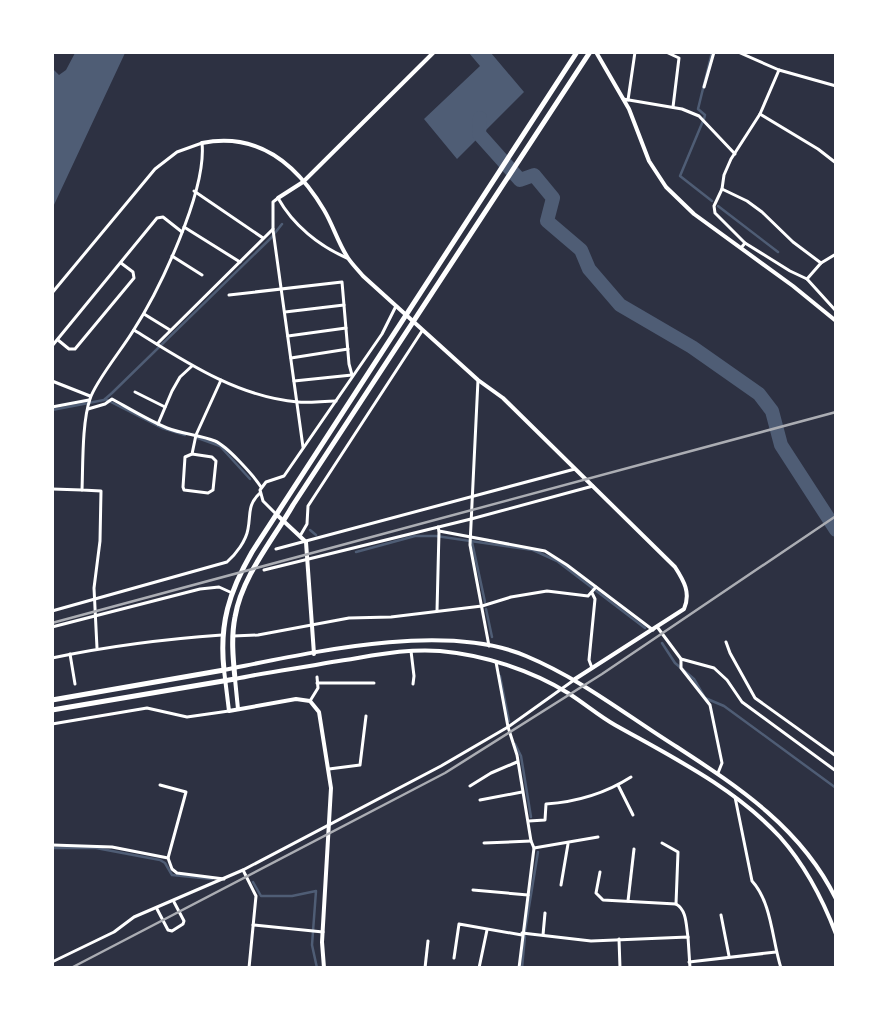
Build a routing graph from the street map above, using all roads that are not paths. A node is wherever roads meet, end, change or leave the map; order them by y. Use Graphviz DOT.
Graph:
graph roads {
  1 [pos="434,52"];
  2 [pos="577,52"];
  3 [pos="602,52"];
  4 [pos="635,52"];
  5 [pos="666,52"];
  6 [pos="714,52"];
  7 [pos="738,52"];
  8 [pos="589,54"];
  9 [pos="597,55"];
  10 [pos="836,58"];
  11 [pos="836,62"];
  12 [pos="779,70"];
  13 [pos="836,86"];
  14 [pos="704,87"];
  15 [pos="626,100"];
  16 [pos="673,107"];
  17 [pos="760,114"];
  18 [pos="202,143"];
  19 [pos="735,154"];
  20 [pos="836,163"];
  21 [pos="303,182"];
  22 [pos="722,189"];
  23 [pos="194,191"];
  24 [pos="278,198"];
  25 [pos="184,227"];
  26 [pos="273,229"];
  27 [pos="182,232"];
  28 [pos="263,238"];
  29 [pos="745,244"];
  30 [pos="741,248"];
  31 [pos="836,254"];
  32 [pos="172,256"];
  33 [pos="348,258"];
  34 [pos="240,262"];
  35 [pos="121,263"];
  36 [pos="821,263"];
  37 [pos="202,275"];
  38 [pos="807,279"];
  39 [pos="282,290"];
  40 [pos="52,293"];
  41 [pos="229,295"];
  42 [pos="344,305"];
  43 [pos="396,306"];
  44 [pos="836,310"];
  45 [pos="285,312"];
  46 [pos="144,314"];
  47 [pos="836,321"];
  48 [pos="346,328"];
  49 [pos="134,330"];
  50 [pos="170,330"];
  51 [pos="422,330"];
  52 [pos="288,336"];
  53 [pos="58,340"];
  54 [pos="158,345"];
  55 [pos="52,346"];
  56 [pos="348,349"];
  57 [pos="291,358"];
  58 [pos="192,366"];
  59 [pos="352,376"];
  60 [pos="221,380"];
  61 [pos="478,380"];
  62 [pos="52,381"];
  63 [pos="294,381"];
  64 [pos="135,392"];
  65 [pos="336,401"];
  66 [pos="297,402"];
  67 [pos="89,403"];
  68 [pos="52,406"];
  69 [pos="165,407"];
  70 [pos="158,424"];
  71 [pos="196,437"];
  72 [pos="303,446"];
  73 [pos="192,454"];
  74 [pos="576,469"];
  75 [pos="593,486"];
  76 [pos="261,487"];
  77 [pos="52,489"];
  78 [pos="82,490"];
  79 [pos="260,493"];
  80 [pos="472,497"];
  81 [pos="276,514"];
  82 [pos="472,519"];
  83 [pos="284,521"];
  84 [pos="439,533"];
  85 [pos="300,536"];
  86 [pos="471,540"];
  87 [pos="306,542"];
  88 [pos="276,549"];
  89 [pos="308,559"];
  90 [pos="264,570"];
  91 [pos="594,590"];
  92 [pos="230,592"];
  93 [pos="96,599"];
  94 [pos="482,606"];
  95 [pos="52,611"];
  96 [pos="437,611"];
  97 [pos="95,616"];
  98 [pos="312,626"];
  99 [pos="52,628"];
  100 [pos="658,628"];
  101 [pos="653,630"];
  102 [pos="222,635"];
  103 [pos="233,636"];
  104 [pos="726,642"];
  105 [pos="489,646"];
  106 [pos="97,648"];
  107 [pos="411,651"];
  108 [pos="70,654"];
  109 [pos="314,654"];
  110 [pos="52,658"];
  111 [pos="681,659"];
  112 [pos="496,662"];
  113 [pos="234,668"];
  114 [pos="592,669"];
  115 [pos="224,670"];
  116 [pos="316,677"];
  117 [pos="235,678"];
  118 [pos="575,679"];
  119 [pos="225,680"];
  120 [pos="318,683"];
  121 [pos="374,683"];
  122 [pos="75,684"];
  123 [pos="413,684"];
  124 [pos="561,690"];
  125 [pos="52,700"];
  126 [pos="310,702"];
  127 [pos="238,709"];
  128 [pos="52,710"];
  129 [pos="229,711"];
  130 [pos="366,716"];
  131 [pos="52,724"];
  132 [pos="508,727"];
  133 [pos="836,756"];
  134 [pos="517,762"];
  135 [pos="329,769"];
  136 [pos="836,771"];
  137 [pos="718,773"];
  138 [pos="631,777"];
  139 [pos="160,785"];
  140 [pos="618,785"];
  141 [pos="470,786"];
  142 [pos="522,792"];
  143 [pos="735,797"];
  144 [pos="480,800"];
  145 [pos="633,815"];
  146 [pos="529,822"];
  147 [pos="328,825"];
  148 [pos="598,837"];
  149 [pos="531,841"];
  150 [pos="662,842"];
  151 [pos="484,843"];
  152 [pos="568,844"];
  153 [pos="52,845"];
  154 [pos="534,848"];
  155 [pos="634,849"];
  156 [pos="168,858"];
  157 [pos="242,870"];
  158 [pos="600,872"];
  159 [pos="225,879"];
  160 [pos="561,885"];
  161 [pos="473,890"];
  162 [pos="528,895"];
  163 [pos="836,898"];
  164 [pos="628,901"];
  165 [pos="174,902"];
  166 [pos="676,904"];
  167 [pos="157,909"];
  168 [pos="545,914"];
  169 [pos="721,915"];
  170 [pos="253,925"];
  171 [pos="487,930"];
  172 [pos="323,932"];
  173 [pos="522,934"];
  174 [pos="836,934"];
  175 [pos="544,935"];
  176 [pos="688,937"];
  177 [pos="619,939"];
  178 [pos="428,941"];
  179 [pos="776,952"];
  180 [pos="729,956"];
  181 [pos="454,958"];
  182 [pos="52,962"];
  183 [pos="689,962"];
  184 [pos="249,968"];
  185 [pos="324,968"];
  186 [pos="425,968"];
  187 [pos="479,968"];
  188 [pos="519,968"];
  189 [pos="620,968"];
  190 [pos="690,968"];
  191 [pos="781,968"];
  1 -- 21 [label="street"];
  2 -- 81 [label="main road"];
  3 -- 9 [label="street"];
  4 -- 15 [label="street"];
  5 -- 16 [label="street"];
  6 -- 14 [label="street"];
  7 -- 12 [label="street"];
  8 -- 83 [label="main road"];
  9 -- 15 [label="street"];
  10 -- 11 [label="street"];
  12 -- 13 [label="street"];
  12 -- 17 [label="street"];
  15 -- 16 [label="street"];
  15 -- 30 [label="street"];
  16 -- 19 [label="street"];
  17 -- 19 [label="street"];
  17 -- 20 [label="street"];
  18 -- 21 [label="street"];
  18 -- 23 [label="street"];
  18 -- 40 [label="street"];
  19 -- 22 [label="street"];
  21 -- 24 [label="street"];
  21 -- 33 [label="street"];
  22 -- 29 [label="street"];
  22 -- 36 [label="street"];
  23 -- 25 [label="street"];
  23 -- 28 [label="street"];
  24 -- 26 [label="street"];
  24 -- 33 [label="street"];
  25 -- 27 [label="street"];
  25 -- 34 [label="street"];
  26 -- 28 [label="street"];
  26 -- 39 [label="street"];
  27 -- 32 [label="street"];
  27 -- 35 [label="street"];
  28 -- 34 [label="street"];
  29 -- 30 [label="street"];
  29 -- 38 [label="street"];
  30 -- 47 [label="street"];
  31 -- 36 [label="street"];
  32 -- 37 [label="street"];
  32 -- 46 [label="street"];
  33 -- 43 [label="street"];
  34 -- 50 [label="street"];
  35 -- 53 [label="street"];
  35 -- 53 [label="street"];
  36 -- 38 [label="street"];
  38 -- 44 [label="street"];
  39 -- 41 [label="street"];
  39 -- 42 [label="street"];
  39 -- 45 [label="street"];
  42 -- 45 [label="street"];
  42 -- 48 [label="street"];
  43 -- 51 [label="street"];
  43 -- 59 [label="street"];
  45 -- 52 [label="street"];
  46 -- 49 [label="street"];
  46 -- 50 [label="street"];
  48 -- 52 [label="street"];
  48 -- 56 [label="street"];
  49 -- 54 [label="street"];
  49 -- 67 [label="street"];
  50 -- 54 [label="street"];
  51 -- 61 [label="street"];
  51 -- 85 [label="street"];
  52 -- 57 [label="street"];
  53 -- 55 [label="street"];
  54 -- 58 [label="street"];
  56 -- 57 [label="street"];
  56 -- 59 [label="street"];
  57 -- 63 [label="street"];
  58 -- 60 [label="street"];
  58 -- 69 [label="street"];
  59 -- 63 [label="street"];
  59 -- 65 [label="street"];
  60 -- 66 [label="street"];
  60 -- 71 [label="street"];
  61 -- 74 [label="street"];
  61 -- 80 [label="street"];
  62 -- 67 [label="street"];
  63 -- 66 [label="street"];
  64 -- 69 [label="street"];
  65 -- 66 [label="street"];
  65 -- 72 [label="street"];
  66 -- 72 [label="street"];
  67 -- 68 [label="street"];
  67 -- 70 [label="street"];
  67 -- 78 [label="street"];
  69 -- 70 [label="street"];
  70 -- 71 [label="street"];
  71 -- 73 [label="street"];
  71 -- 76 [label="street"];
  72 -- 76 [label="street"];
  73 -- 73 [label="street"];
  74 -- 75 [label="street"];
  74 -- 80 [label="street"];
  75 -- 82 [label="street"];
  75 -- 100 [label="street"];
  76 -- 79 [label="street"];
  77 -- 78 [label="street"];
  78 -- 93 [label="street"];
  79 -- 81 [label="street"];
  79 -- 93 [label="street"];
  80 -- 82 [label="street"];
  80 -- 87 [label="street"];
  81 -- 83 [label="street"];
  81 -- 92 [label="main road"];
  82 -- 84 [label="street"];
  82 -- 86 [label="street"];
  83 -- 85 [label="street"];
  83 -- 103 [label="main road"];
  84 -- 86 [label="street"];
  84 -- 89 [label="street"];
  84 -- 96 [label="street"];
  85 -- 87 [label="street"];
  86 -- 91 [label="street"];
  86 -- 94 [label="street"];
  87 -- 88 [label="street"];
  87 -- 89 [label="street"];
  89 -- 90 [label="street"];
  89 -- 98 [label="street"];
  91 -- 94 [label="street"];
  91 -- 101 [label="street"];
  91 -- 114 [label="street"];
  92 -- 97 [label="street"];
  92 -- 102 [label="main road"];
  93 -- 95 [label="street"];
  93 -- 97 [label="street"];
  94 -- 96 [label="street"];
  94 -- 105 [label="street"];
  96 -- 98 [label="street"];
  97 -- 99 [label="street"];
  97 -- 106 [label="street"];
  98 -- 103 [label="street"];
  98 -- 109 [label="street"];
  100 -- 101 [label="street"];
  100 -- 111 [label="street"];
  101 -- 114 [label="street"];
  102 -- 106 [label="street"];
  102 -- 115 [label="main road"];
  103 -- 113 [label="main road"];
  104 -- 133 [label="street"];
  105 -- 109 [label="street"];
  105 -- 118 [label="street"];
  106 -- 108 [label="street"];
  107 -- 112 [label="street"];
  107 -- 117 [label="street"];
  107 -- 123 [label="street"];
  108 -- 110 [label="street"];
  108 -- 122 [label="street"];
  109 -- 113 [label="street"];
  111 -- 136 [label="street"];
  111 -- 137 [label="street"];
  112 -- 124 [label="street"];
  112 -- 132 [label="street"];
  113 -- 115 [label="street"];
  113 -- 117 [label="main road"];
  114 -- 118 [label="street"];
  115 -- 119 [label="street"];
  115 -- 125 [label="main road"];
  116 -- 120 [label="street"];
  117 -- 119 [label="main road"];
  117 -- 127 [label="street"];
  118 -- 124 [label="street"];
  118 -- 137 [label="street"];
  119 -- 128 [label="main road"];
  119 -- 129 [label="street"];
  120 -- 121 [label="street"];
  120 -- 126 [label="street"];
  124 -- 132 [label="street"];
  124 -- 143 [label="street"];
  126 -- 127 [label="street"];
  126 -- 135 [label="street"];
  127 -- 129 [label="street"];
  129 -- 131 [label="street"];
  130 -- 135 [label="street"];
  132 -- 134 [label="street"];
  132 -- 147 [label="street"];
  134 -- 141 [label="street"];
  134 -- 142 [label="street"];
  135 -- 147 [label="street"];
  137 -- 163 [label="street"];
  138 -- 140 [label="street"];
  139 -- 156 [label="street"];
  140 -- 145 [label="street"];
  140 -- 146 [label="street"];
  142 -- 144 [label="street"];
  142 -- 146 [label="street"];
  143 -- 174 [label="street"];
  143 -- 179 [label="street"];
  146 -- 149 [label="street"];
  147 -- 157 [label="street"];
  147 -- 172 [label="street"];
  148 -- 152 [label="street"];
  149 -- 151 [label="street"];
  149 -- 154 [label="street"];
  150 -- 166 [label="street"];
  152 -- 154 [label="street"];
  152 -- 160 [label="street"];
  153 -- 156 [label="street"];
  154 -- 162 [label="street"];
  155 -- 164 [label="street"];
  156 -- 159 [label="street"];
  157 -- 159 [label="street"];
  157 -- 170 [label="street"];
  158 -- 164 [label="street"];
  159 -- 165 [label="street"];
  161 -- 162 [label="street"];
  162 -- 173 [label="street"];
  164 -- 166 [label="street"];
  165 -- 167 [label="street"];
  165 -- 167 [label="street"];
  166 -- 176 [label="street"];
  167 -- 182 [label="street"];
  168 -- 175 [label="street"];
  169 -- 180 [label="street"];
  170 -- 172 [label="street"];
  170 -- 184 [label="street"];
  171 -- 173 [label="street"];
  171 -- 181 [label="street"];
  171 -- 187 [label="street"];
  172 -- 185 [label="street"];
  173 -- 175 [label="street"];
  173 -- 188 [label="street"];
  175 -- 177 [label="street"];
  176 -- 177 [label="street"];
  176 -- 183 [label="street"];
  177 -- 189 [label="street"];
  178 -- 186 [label="street"];
  179 -- 180 [label="street"];
  179 -- 191 [label="street"];
  180 -- 183 [label="street"];
  183 -- 190 [label="street"];
}
